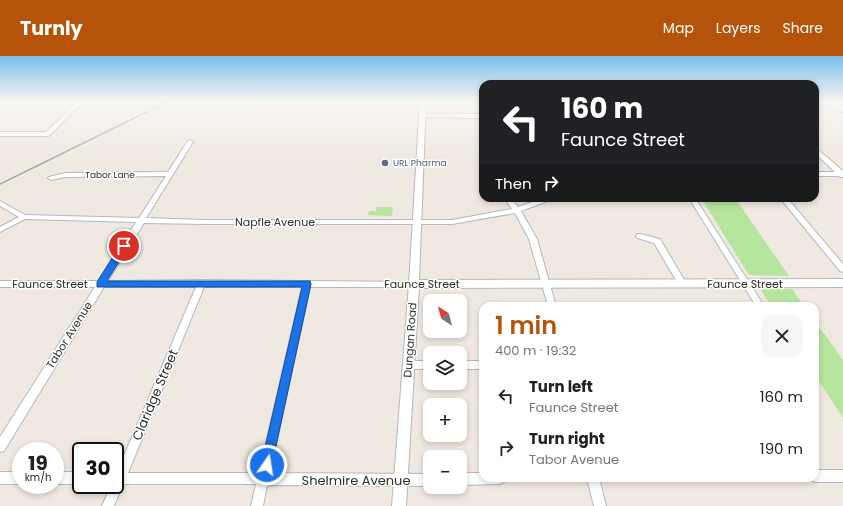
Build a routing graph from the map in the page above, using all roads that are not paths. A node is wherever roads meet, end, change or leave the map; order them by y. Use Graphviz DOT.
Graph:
graph roads {
  1 [pos="60,122"];
  2 [pos="421,122"];
  3 [pos="0,134"];
  4 [pos="190,142"];
  5 [pos="819,153"];
  6 [pos="170,174"];
  7 [pos="819,174"];
  8 [pos="843,175"];
  9 [pos="51,178"];
  10 [pos="510,202"];
  11 [pos="540,202"];
  12 [pos="695,202"];
  13 [pos="786,202"];
  14 [pos="0,203"];
  15 [pos="517,210"];
  16 [pos="24,217"];
  17 [pos="140,220"];
  18 [pos="416,222"];
  19 [pos="0,230"];
  20 [pos="640,236"];
  21 [pos="843,270"];
  22 [pos="202,283"];
  23 [pos="682,283"];
  24 [pos="843,283"];
  25 [pos="0,284"];
  26 [pos="100,284"];
  27 [pos="307,284"];
  28 [pos="414,284"];
  29 [pos="546,284"];
  30 [pos="747,284"];
  31 [pos="551,302"];
  32 [pos="758,302"];
  33 [pos="408,365"];
  34 [pos="423,365"];
  35 [pos="467,365"];
  36 [pos="479,365"];
  37 [pos="0,447"];
  38 [pos="124,462"];
  39 [pos="819,476"];
  40 [pos="843,476"];
  41 [pos="0,478"];
  42 [pos="12,478"];
  43 [pos="124,478"];
  44 [pos="467,479"];
  45 [pos="479,479"];
  46 [pos="263,480"];
  47 [pos="401,480"];
  48 [pos="423,480"];
  49 [pos="594,482"];
  50 [pos="112,494"];
  51 [pos="108,506"];
  52 [pos="258,506"];
  53 [pos="399,506"];
  54 [pos="600,506"];
  1 -- 3 [label="street"];
  2 -- 18 [label="street, Dungan Road"];
  4 -- 6 [label="street, Tabor Avenue"];
  5 -- 8 [label="street"];
  6 -- 9 [label="street, Tabor Lane"];
  6 -- 17 [label="street, Tabor Avenue"];
  7 -- 8 [label="street"];
  10 -- 15 [label="street"];
  11 -- 15 [label="street, Napfle Avenue"];
  12 -- 30 [label="street"];
  13 -- 21 [label="street"];
  14 -- 16 [label="street, Napfle Avenue"];
  15 -- 18 [label="street, Napfle Avenue"];
  15 -- 29 [label="street"];
  16 -- 17 [label="street, Napfle Avenue"];
  16 -- 19 [label="street"];
  17 -- 18 [label="street, Napfle Avenue"];
  17 -- 26 [label="street, Tabor Avenue"];
  18 -- 28 [label="street, Dungan Road"];
  20 -- 23 [label="street"];
  22 -- 26 [label="street, Faunce Street"];
  22 -- 27 [label="street, Faunce Street"];
  22 -- 38 [label="street, Claridge Street"];
  23 -- 29 [label="street, Faunce Street"];
  23 -- 30 [label="street, Faunce Street"];
  24 -- 30 [label="street, Faunce Street"];
  25 -- 26 [label="street, Faunce Street"];
  26 -- 37 [label="street, Tabor Avenue"];
  27 -- 28 [label="street, Faunce Street"];
  27 -- 46 [label="street"];
  28 -- 29 [label="street, Faunce Street"];
  28 -- 33 [label="street, Dungan Road"];
  29 -- 31 [label="street"];
  30 -- 32 [label="street"];
  33 -- 34 [label="street"];
  33 -- 47 [label="street, Dungan Road"];
  35 -- 36 [label="street"];
  39 -- 40 [label="street"];
  41 -- 42 [label="street"];
  43 -- 46 [label="street, Shelmire Avenue"];
  44 -- 45 [label="street"];
  46 -- 47 [label="street, Shelmire Avenue"];
  46 -- 52 [label="street"];
  47 -- 48 [label="street, Shelmire Avenue"];
  47 -- 53 [label="street, Dungan Road"];
  49 -- 54 [label="street"];
  50 -- 51 [label="street, Claridge Street"];
}
